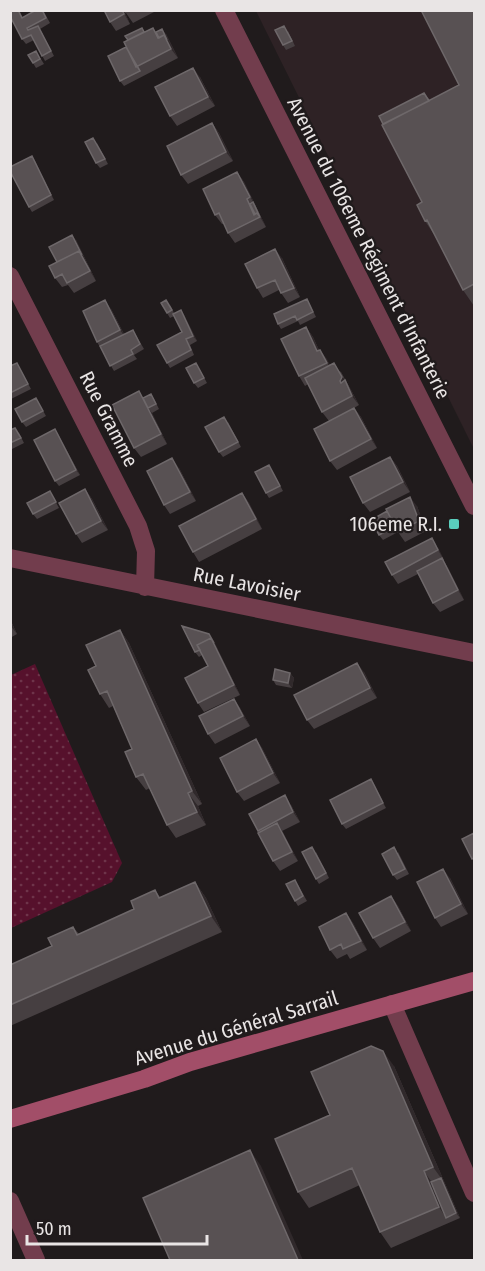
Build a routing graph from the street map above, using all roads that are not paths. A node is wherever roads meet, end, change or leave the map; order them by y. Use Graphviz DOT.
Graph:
graph roads {
  1 [pos="224,10"];
  2 [pos="10,276"];
  3 [pos="474,506"];
  4 [pos="10,558"];
  5 [pos="145,587"];
  6 [pos="474,653"];
  7 [pos="474,981"];
  8 [pos="392,1004"];
  9 [pos="10,1119"];
  10 [pos="474,1193"];
  11 [pos="10,1200"];
  12 [pos="36,1260"];
  1 -- 3 [label="street, Avenue du 106eme Régiment d'Infanterie"];
  2 -- 5 [label="street, Rue Gramme"];
  4 -- 5 [label="street, Rue Lavoisier"];
  5 -- 6 [label="street, Rue Lavoisier"];
  7 -- 8 [label="main road, Avenue du Général Sarrail"];
  8 -- 9 [label="main road, Avenue du Général Sarrail"];
  8 -- 10 [label="street"];
  11 -- 12 [label="street"];
}
